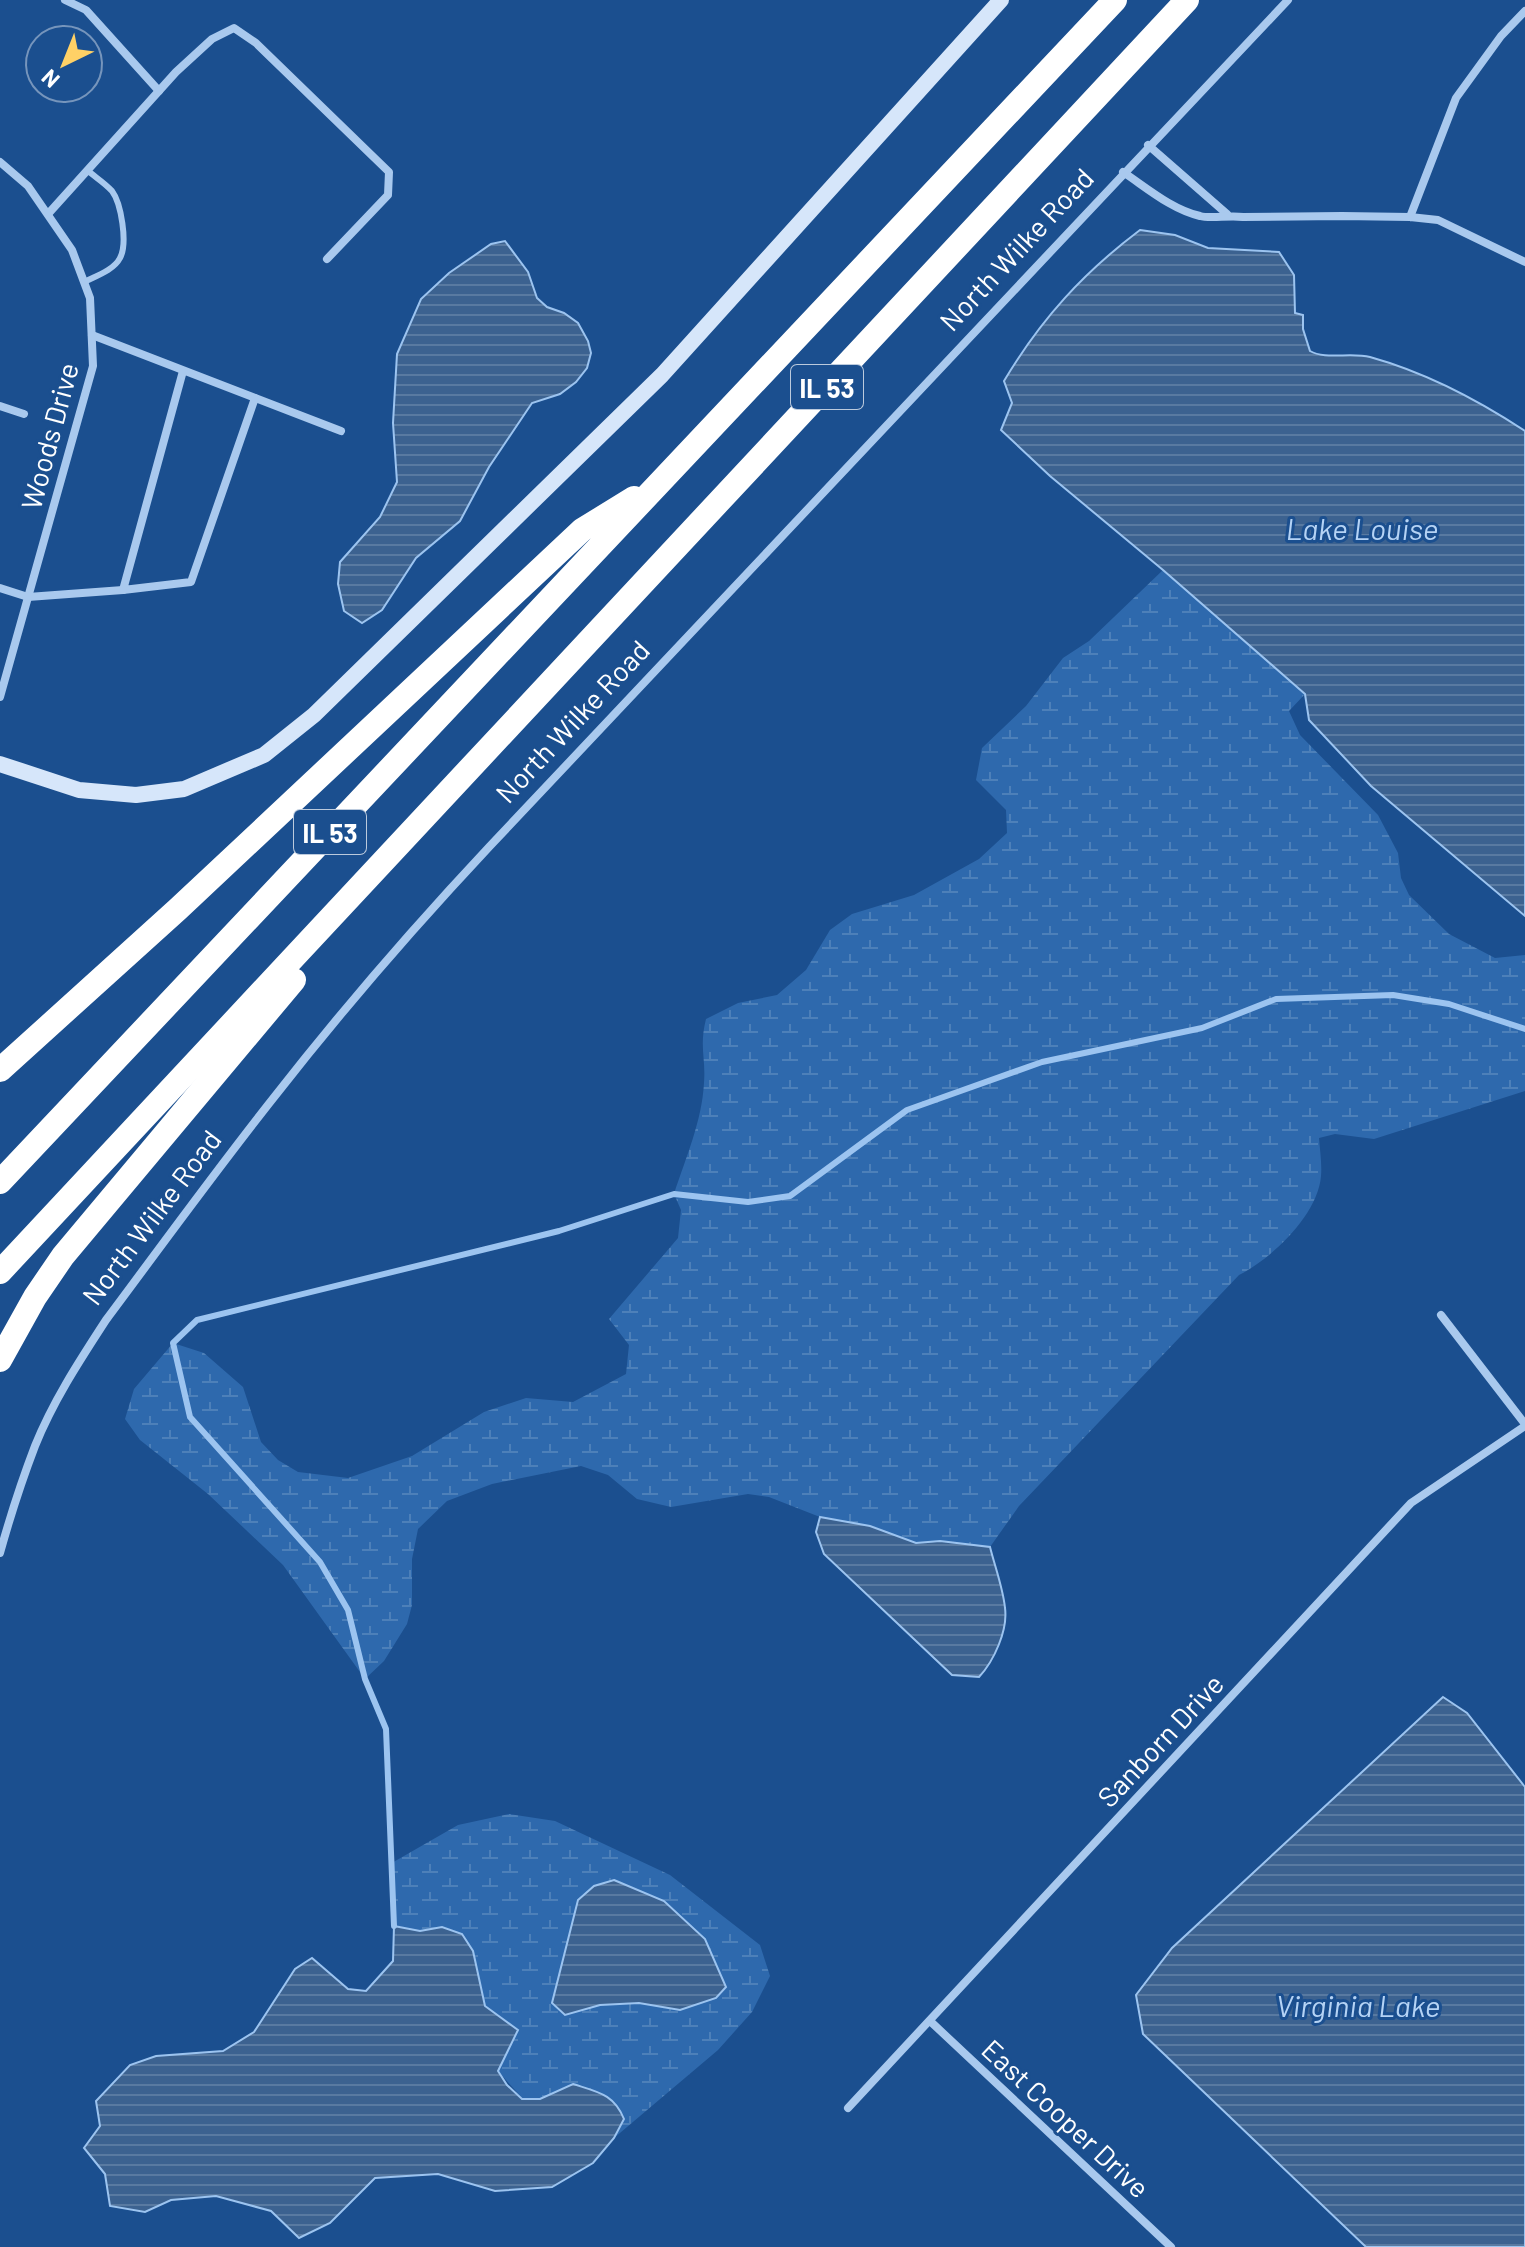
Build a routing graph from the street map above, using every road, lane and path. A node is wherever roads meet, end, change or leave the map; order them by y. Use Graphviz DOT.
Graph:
graph roads {
  1 [pos="65,0"];
  2 [pos="1115,0"];
  3 [pos="1187,0"];
  4 [pos="1288,0"];
  5 [pos="991,4"];
  6 [pos="1525,11"];
  7 [pos="159,91"];
  8 [pos="1148,145"];
  9 [pos="0,162"];
  10 [pos="87,170"];
  11 [pos="1123,172"];
  12 [pos="48,214"];
  13 [pos="1227,214"];
  14 [pos="1410,217"];
  15 [pos="327,259"];
  16 [pos="1525,262"];
  17 [pos="84,282"];
  18 [pos="92,335"];
  19 [pos="183,371"];
  20 [pos="255,398"];
  21 [pos="0,406"];
  22 [pos="24,414"];
  23 [pos="341,431"];
  24 [pos="660,482"];
  25 [pos="0,588"];
  26 [pos="123,590"];
  27 [pos="28,597"];
  28 [pos="0,697"];
  29 [pos="0,764"];
  30 [pos="466,774"];
  31 [pos="0,1070"];
  32 [pos="0,1182"];
  33 [pos="0,1272"];
  34 [pos="1441,1315"];
  35 [pos="0,1360"];
  36 [pos="1525,1425"];
  37 [pos="0,1553"];
  38 [pos="930,2021"];
  39 [pos="848,2108"];
  40 [pos="1171,2247"];
  1 -- 7 [label="street"];
  2 -- 24 [label="highway, IL 53"];
  3 -- 30 [label="highway, IL 53"];
  4 -- 8 [label="street, North Wilke Road"];
  5 -- 29 [label="street"];
  6 -- 14 [label="street"];
  7 -- 10 [label="street"];
  7 -- 15 [label="street"];
  8 -- 11 [label="street, North Wilke Road"];
  8 -- 13 [label="street"];
  9 -- 12 [label="street, Woods Drive"];
  10 -- 12 [label="street"];
  10 -- 17 [label="lane"];
  11 -- 13 [label="street"];
  11 -- 37 [label="street, North Wilke Road"];
  12 -- 17 [label="street, Woods Drive"];
  13 -- 14 [label="street"];
  14 -- 16 [label="street"];
  17 -- 18 [label="street, Woods Drive"];
  18 -- 19 [label="street"];
  18 -- 27 [label="street, Woods Drive"];
  19 -- 20 [label="street"];
  19 -- 26 [label="street"];
  20 -- 23 [label="street"];
  20 -- 26 [label="street"];
  21 -- 22 [label="street"];
  24 -- 31 [label="highway"];
  24 -- 32 [label="highway, IL 53"];
  25 -- 27 [label="street"];
  26 -- 27 [label="street"];
  27 -- 28 [label="street, Woods Drive"];
  30 -- 33 [label="highway, IL 53"];
  30 -- 35 [label="highway"];
  34 -- 36 [label="street"];
  36 -- 38 [label="street, Sanborn Drive"];
  38 -- 39 [label="street, Sanborn Drive"];
  38 -- 40 [label="street, East Cooper Drive"];
}
